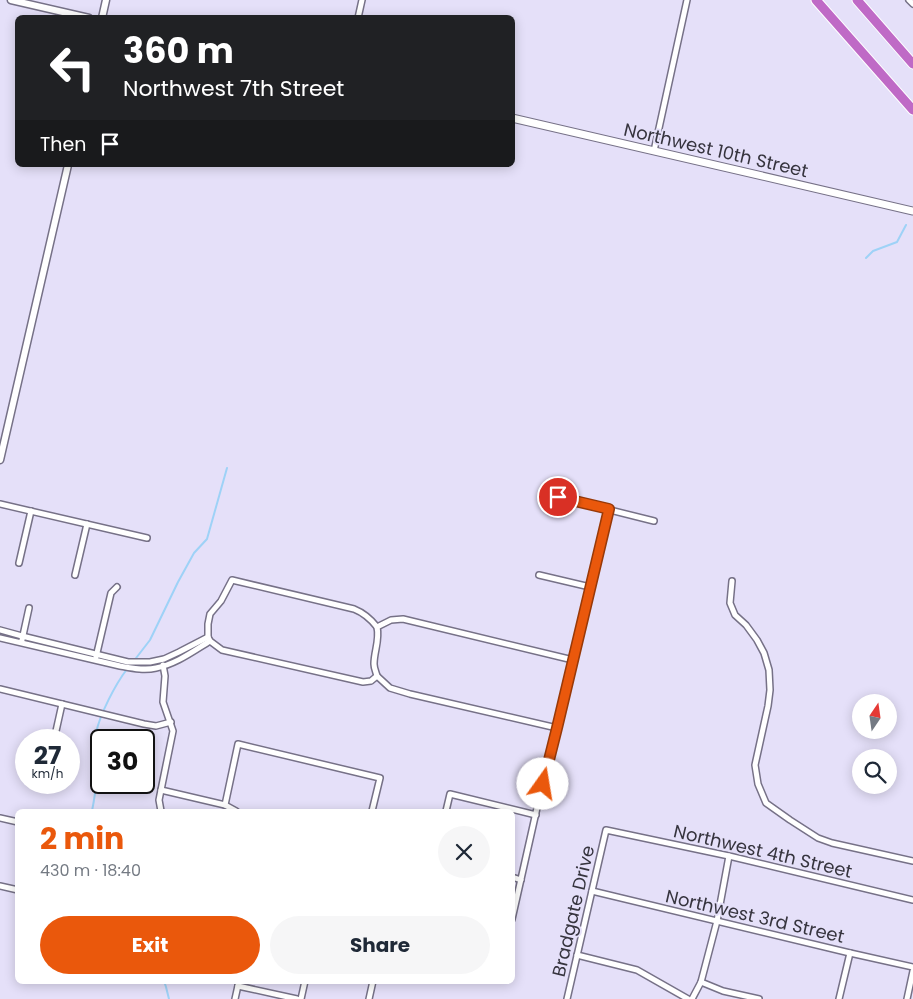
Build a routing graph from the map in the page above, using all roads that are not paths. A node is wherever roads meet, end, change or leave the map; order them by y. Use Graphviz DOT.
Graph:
graph roads {
  1 [pos="12,0"];
  2 [pos="106,0"];
  3 [pos="362,0"];
  4 [pos="687,0"];
  5 [pos="816,0"];
  6 [pos="857,0"];
  7 [pos="909,0"];
  8 [pos="913,4"];
  9 [pos="76,15"];
  10 [pos="103,15"];
  11 [pos="359,15"];
  12 [pos="913,64"];
  13 [pos="913,110"];
  14 [pos="515,119"];
  15 [pos="654,151"];
  16 [pos="68,167"];
  17 [pos="913,211"];
  18 [pos="0,460"];
  19 [pos="558,497"];
  20 [pos="0,504"];
  21 [pos="609,509"];
  22 [pos="31,511"];
  23 [pos="654,521"];
  24 [pos="87,524"];
  25 [pos="147,538"];
  26 [pos="19,563"];
  27 [pos="75,575"];
  28 [pos="540,575"];
  29 [pos="732,581"];
  30 [pos="117,587"];
  31 [pos="590,587"];
  32 [pos="29,608"];
  33 [pos="376,627"];
  34 [pos="0,630"];
  35 [pos="22,636"];
  36 [pos="0,638"];
  37 [pos="209,639"];
  38 [pos="21,643"];
  39 [pos="96,657"];
  40 [pos="160,660"];
  41 [pos="573,660"];
  42 [pos="163,666"];
  43 [pos="377,676"];
  44 [pos="0,689"];
  45 [pos="62,704"];
  46 [pos="171,722"];
  47 [pos="557,728"];
  48 [pos="56,729"];
  49 [pos="161,790"];
  50 [pos="225,805"];
  51 [pos="161,809"];
  52 [pos="232,809"];
  53 [pos="372,809"];
  54 [pos="446,809"];
  55 [pos="511,809"];
  56 [pos="515,810"];
  57 [pos="536,815"];
  58 [pos="0,818"];
  59 [pos="15,821"];
  60 [pos="606,830"];
  61 [pos="729,856"];
  62 [pos="913,861"];
  63 [pos="515,879"];
  64 [pos="522,880"];
  65 [pos="0,886"];
  66 [pos="15,889"];
  67 [pos="592,892"];
  68 [pos="913,900"];
  69 [pos="515,907"];
  70 [pos="717,921"];
  71 [pos="850,953"];
  72 [pos="577,954"];
  73 [pos="913,967"];
  74 [pos="913,971"];
  75 [pos="701,982"];
  76 [pos="238,984"];
  77 [pos="304,984"];
  78 [pos="372,984"];
  79 [pos="235,999"];
  80 [pos="297,999"];
  81 [pos="301,999"];
  82 [pos="368,999"];
  83 [pos="567,999"];
  84 [pos="688,999"];
  85 [pos="692,999"];
  86 [pos="759,999"];
  87 [pos="839,999"];
  88 [pos="907,999"];
  1 -- 9 [label="street"];
  2 -- 10 [label="street"];
  3 -- 11 [label="street"];
  4 -- 15 [label="street"];
  5 -- 13 [label="highway"];
  6 -- 12 [label="highway"];
  7 -- 8 [label="street"];
  14 -- 15 [label="main road, Northwest 10th Street"];
  15 -- 17 [label="main road, Northwest 10th Street"];
  16 -- 18 [label="street"];
  19 -- 21 [label="street"];
  20 -- 22 [label="street"];
  21 -- 23 [label="street"];
  21 -- 31 [label="street"];
  22 -- 24 [label="street"];
  22 -- 26 [label="street"];
  24 -- 25 [label="street"];
  24 -- 27 [label="street"];
  28 -- 31 [label="street"];
  29 -- 62 [label="street"];
  30 -- 39 [label="street"];
  31 -- 41 [label="street"];
  32 -- 35 [label="street"];
  33 -- 37 [label="street"];
  33 -- 41 [label="street"];
  33 -- 43 [label="street"];
  34 -- 35 [label="street"];
  35 -- 38 [label="street"];
  35 -- 39 [label="street"];
  36 -- 38 [label="street"];
  37 -- 40 [label="street"];
  37 -- 42 [label="street"];
  37 -- 43 [label="street"];
  38 -- 39 [label="street"];
  39 -- 40 [label="street"];
  39 -- 42 [label="street"];
  40 -- 42 [label="street"];
  41 -- 47 [label="street"];
  42 -- 46 [label="street"];
  43 -- 47 [label="street"];
  44 -- 45 [label="street"];
  45 -- 46 [label="street"];
  45 -- 48 [label="street"];
  46 -- 49 [label="street"];
  47 -- 57 [label="street"];
  49 -- 50 [label="street"];
  49 -- 51 [label="street"];
  50 -- 52 [label="street"];
  50 -- 53 [label="street"];
  54 -- 55 [label="street"];
  56 -- 57 [label="street"];
  57 -- 64 [label="street"];
  58 -- 59 [label="street"];
  60 -- 61 [label="street, Northwest 4th Street"];
  60 -- 67 [label="street, Bradgate Drive"];
  61 -- 68 [label="street, Northwest 4th Street"];
  61 -- 70 [label="street"];
  63 -- 64 [label="street"];
  64 -- 69 [label="street"];
  65 -- 66 [label="street"];
  67 -- 70 [label="street, Northwest 3rd Street"];
  67 -- 72 [label="street, Bradgate Drive"];
  70 -- 71 [label="street, Northwest 3rd Street"];
  70 -- 75 [label="street"];
  71 -- 73 [label="street, Northwest 3rd Street"];
  71 -- 87 [label="street"];
  72 -- 83 [label="street, Bradgate Drive"];
  72 -- 84 [label="street"];
  74 -- 88 [label="street"];
  75 -- 85 [label="street"];
  75 -- 86 [label="street"];
  76 -- 79 [label="street"];
  76 -- 80 [label="street"];
  77 -- 81 [label="street"];
  78 -- 82 [label="street"];
}
